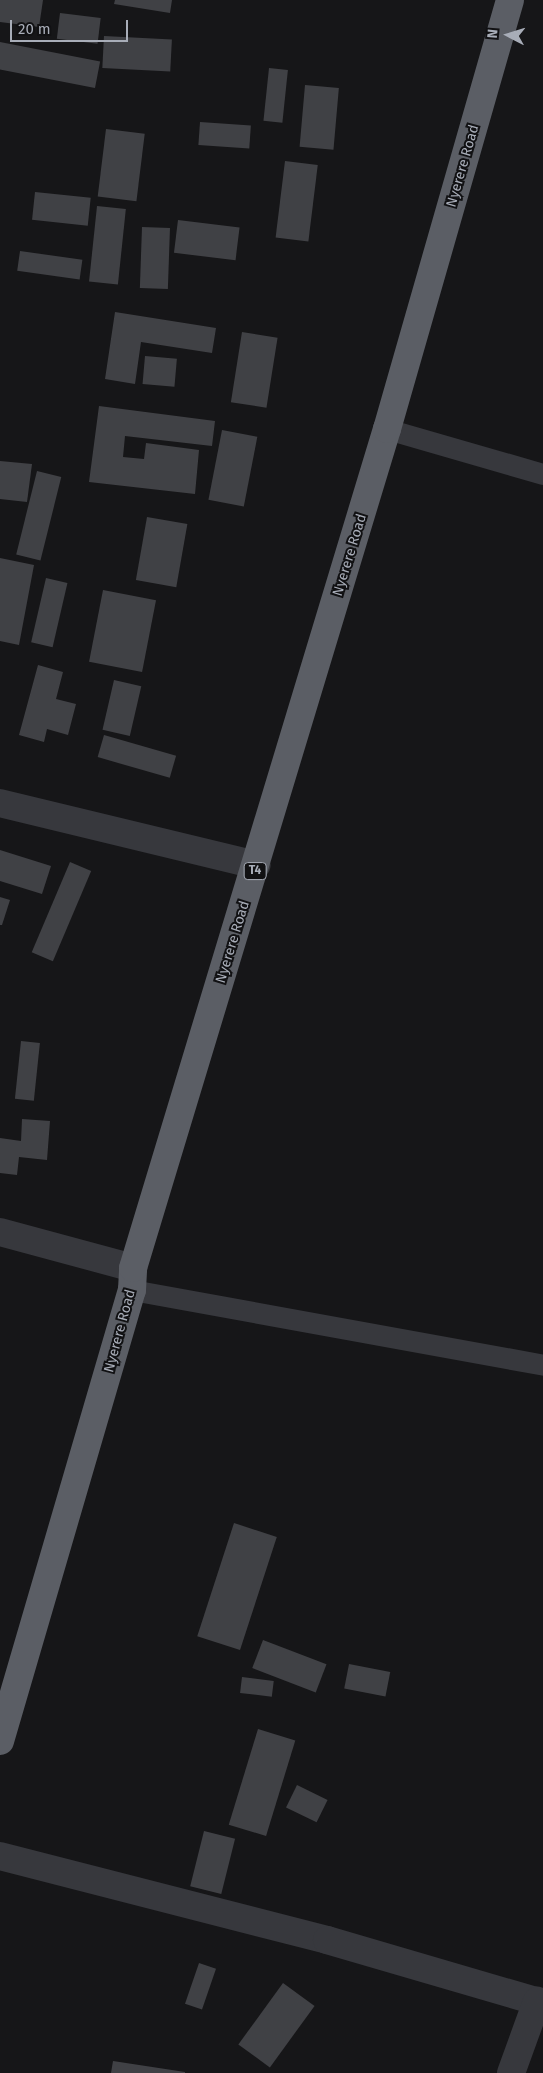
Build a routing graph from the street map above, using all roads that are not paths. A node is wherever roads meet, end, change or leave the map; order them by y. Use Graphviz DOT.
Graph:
graph roads {
  1 [pos="510,0"];
  2 [pos="387,430"];
  3 [pos="543,474"];
  4 [pos="0,802"];
  5 [pos="257,865"];
  6 [pos="0,1232"];
  7 [pos="133,1279"];
  8 [pos="543,1365"];
  9 [pos="0,1741"];
  10 [pos="0,1856"];
  11 [pos="540,2002"];
  12 [pos="510,2073"];
  1 -- 2 [label="highway, Nyerere Road / T4"];
  2 -- 3 [label="lane"];
  2 -- 5 [label="highway, Nyerere Road / T4"];
  4 -- 5 [label="street"];
  5 -- 7 [label="highway, Nyerere Road / T4"];
  6 -- 7 [label="street"];
  7 -- 8 [label="lane"];
  7 -- 9 [label="highway, Nyerere Road / T4"];
  10 -- 11 [label="street"];
  11 -- 12 [label="street"];
}
